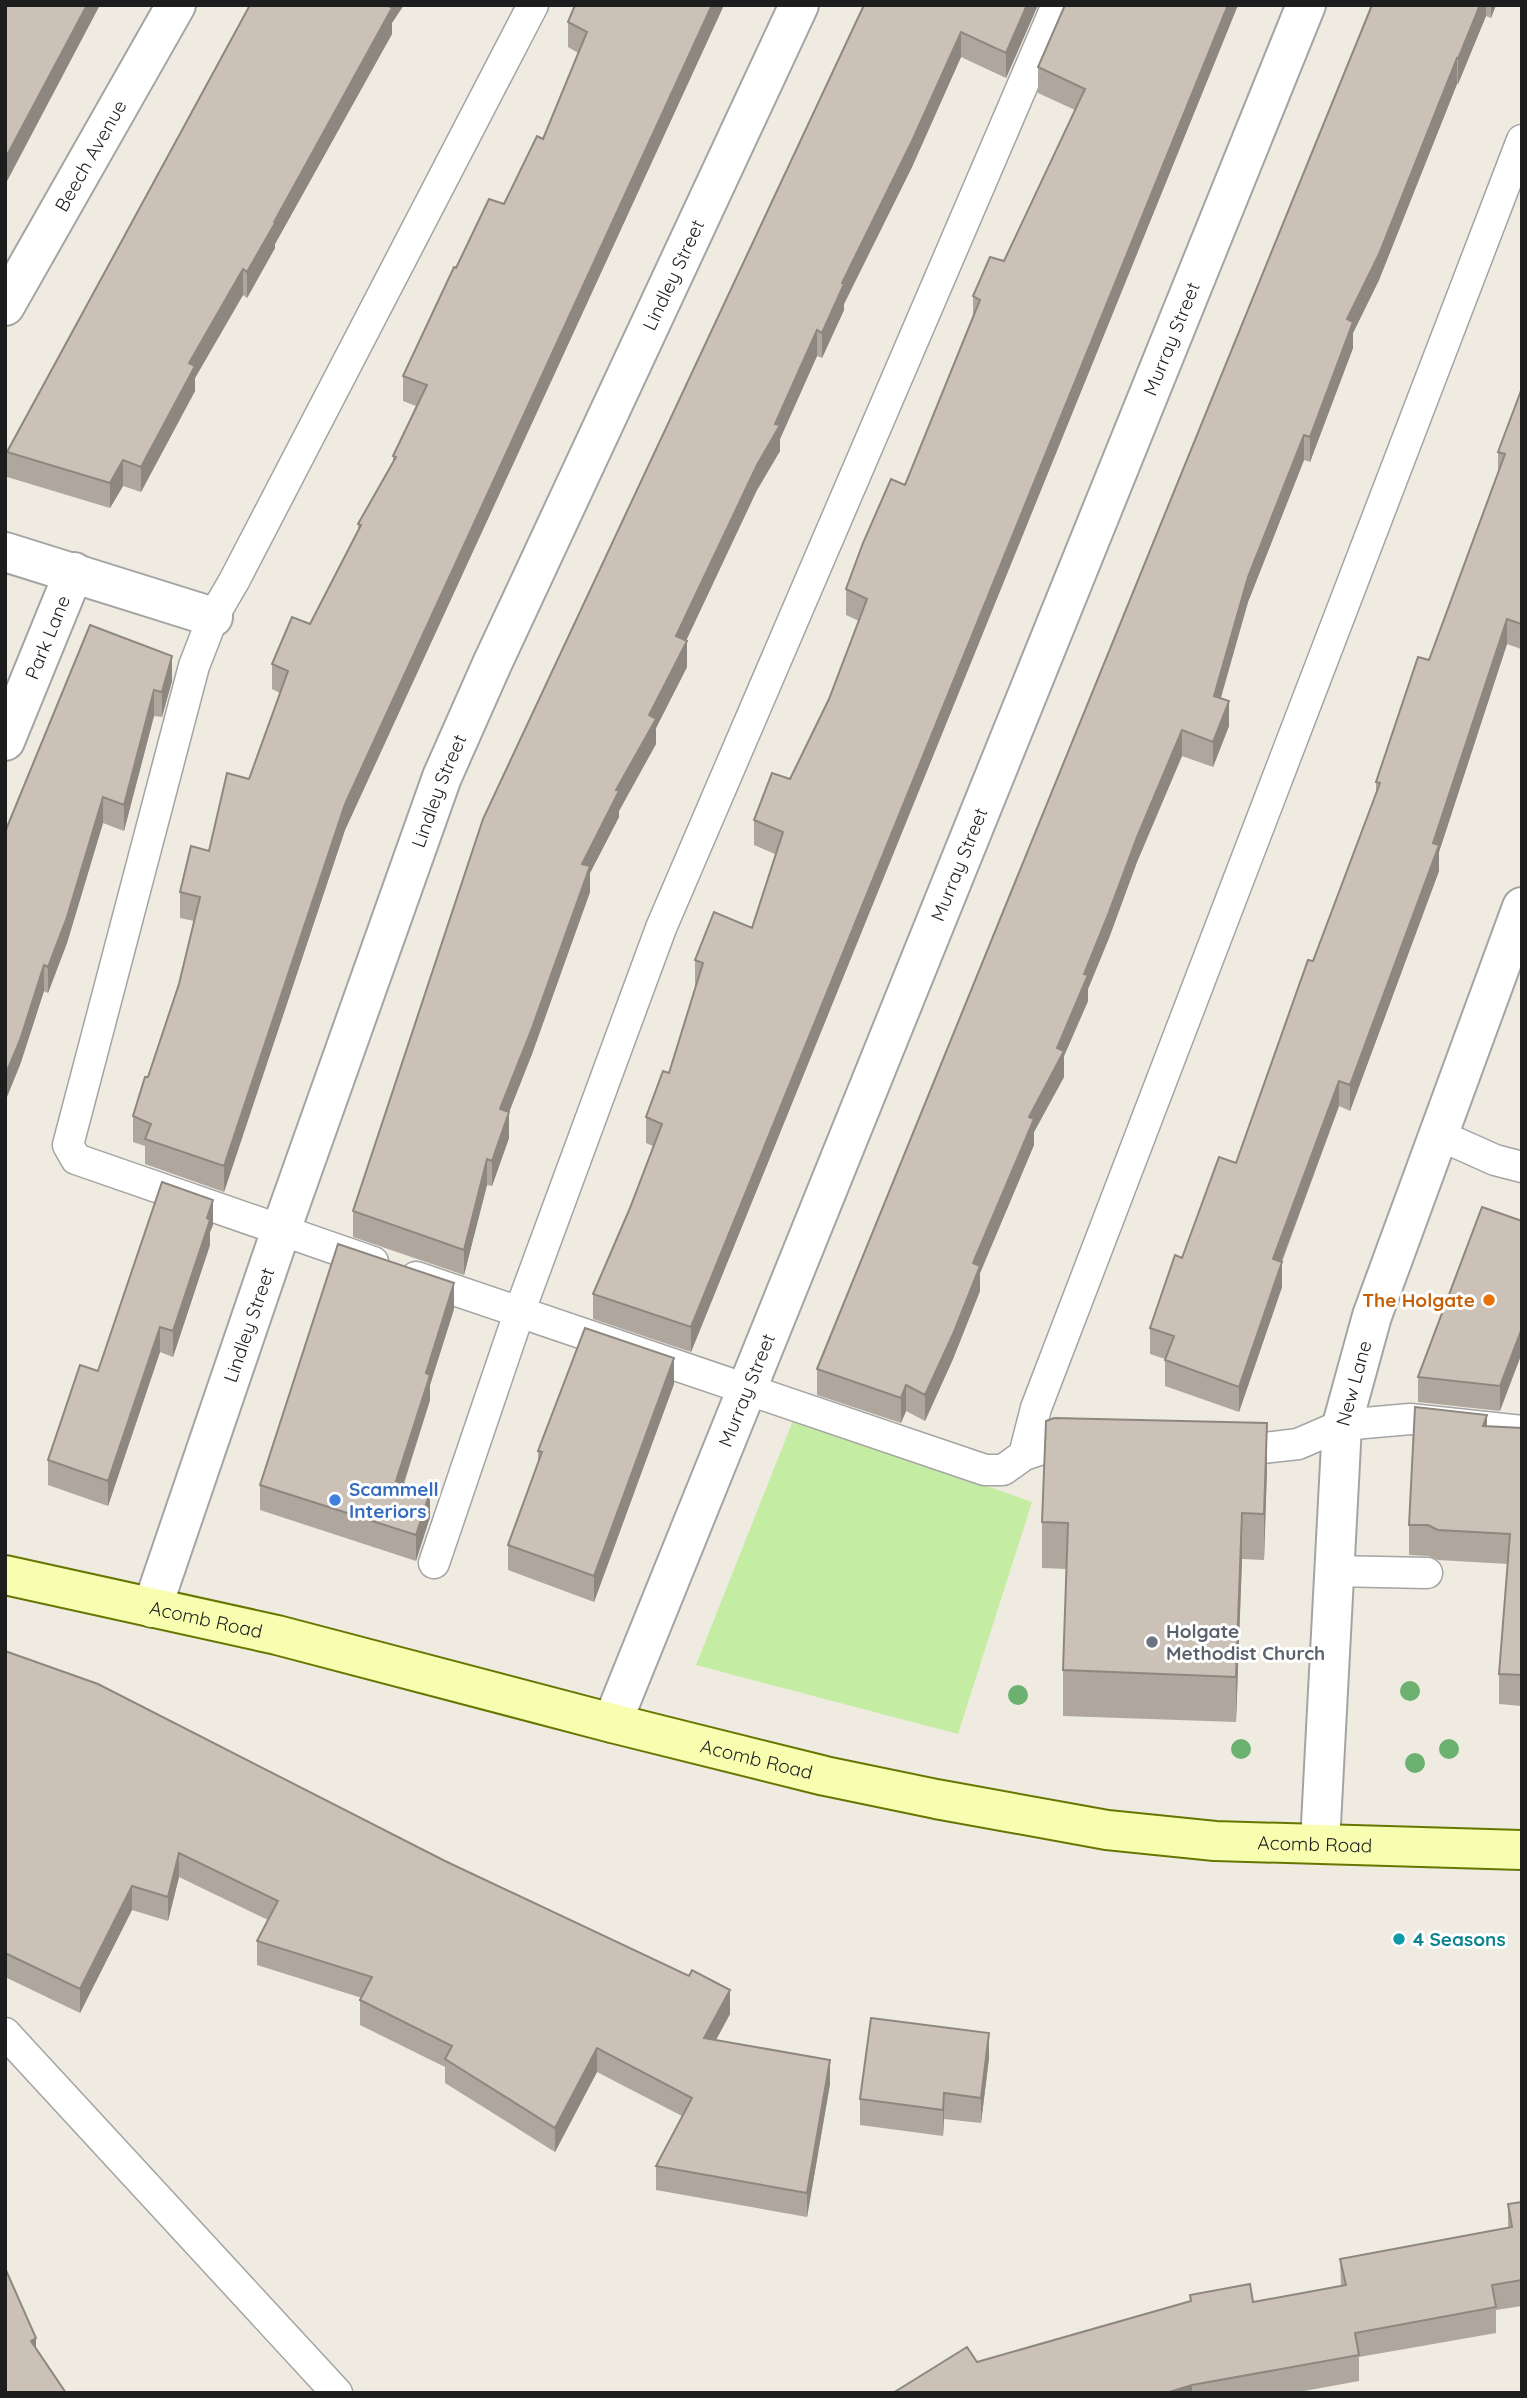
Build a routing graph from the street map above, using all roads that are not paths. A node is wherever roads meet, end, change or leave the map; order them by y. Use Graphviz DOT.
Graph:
graph roads {
  1 [pos="176,5"];
  2 [pos="533,5"];
  3 [pos="799,5"];
  4 [pos="1057,5"];
  5 [pos="1306,5"];
  6 [pos="1522,140"];
  7 [pos="5,306"];
  8 [pos="5,552"];
  9 [pos="74,572"];
  10 [pos="213,617"];
  11 [pos="5,741"];
  12 [pos="1522,907"];
  13 [pos="1439,1135"];
  14 [pos="1522,1167"];
  15 [pos="281,1230"];
  16 [pos="519,1313"];
  17 [pos="747,1390"];
  18 [pos="1342,1425"];
  19 [pos="1522,1431"];
  20 [pos="1106,1447"];
  21 [pos="1201,1448"];
  22 [pos="1024,1455"];
  23 [pos="434,1563"];
  24 [pos="1333,1571"];
  25 [pos="1427,1573"];
  26 [pos="5,1574"];
  27 [pos="152,1608"];
  28 [pos="612,1723"];
  29 [pos="1320,1843"];
  30 [pos="1522,1850"];
  31 [pos="5,2033"];
  32 [pos="337,2393"];
  1 -- 7 [label="street, Beech Avenue"];
  2 -- 10 [label="lane"];
  3 -- 15 [label="street, Lindley Street"];
  4 -- 16 [label="lane"];
  5 -- 17 [label="street, Murray Street"];
  6 -- 22 [label="lane"];
  8 -- 9 [label="street"];
  9 -- 10 [label="street"];
  9 -- 11 [label="street, Park Lane"];
  10 -- 15 [label="lane"];
  12 -- 13 [label="street, New Lane"];
  13 -- 14 [label="lane"];
  13 -- 18 [label="street, New Lane"];
  15 -- 16 [label="lane"];
  15 -- 27 [label="street, Lindley Street"];
  16 -- 17 [label="lane"];
  16 -- 23 [label="lane"];
  17 -- 22 [label="lane"];
  17 -- 28 [label="street, Murray Street"];
  18 -- 19 [label="lane"];
  18 -- 21 [label="lane"];
  18 -- 24 [label="street, New Lane"];
  20 -- 22 [label="lane"];
  24 -- 25 [label="lane"];
  24 -- 29 [label="street, New Lane"];
  26 -- 27 [label="main road, Acomb Road"];
  27 -- 28 [label="main road, Acomb Road"];
  28 -- 29 [label="main road, Acomb Road"];
  29 -- 30 [label="main road, Acomb Road"];
  31 -- 32 [label="lane"];
}
